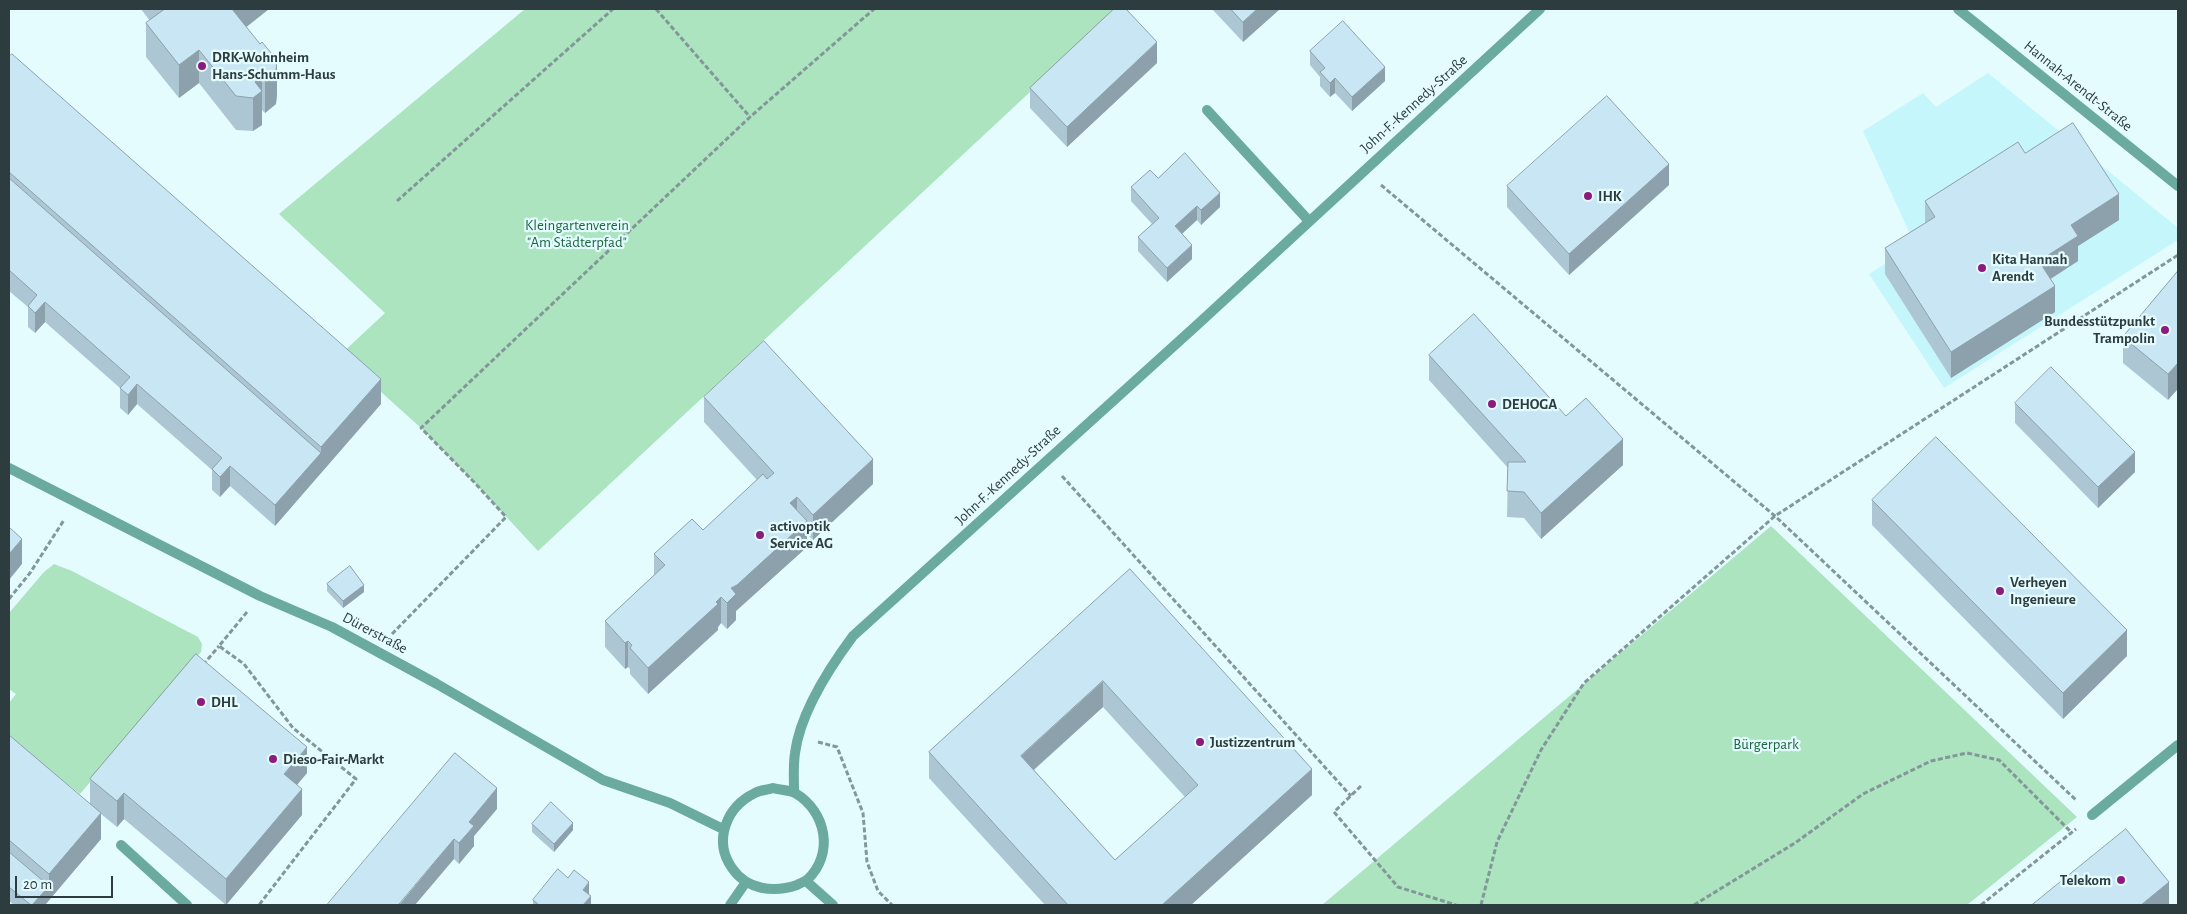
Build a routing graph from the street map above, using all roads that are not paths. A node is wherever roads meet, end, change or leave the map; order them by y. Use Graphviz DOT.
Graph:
graph roads {
  1 [pos="1540,9"];
  2 [pos="1958,9"];
  3 [pos="1207,110"];
  4 [pos="2178,186"];
  5 [pos="1309,221"];
  6 [pos="9,468"];
  7 [pos="2178,746"];
  8 [pos="794,792"];
  9 [pos="2092,815"];
  10 [pos="723,830"];
  11 [pos="121,845"];
  12 [pos="806,881"];
  13 [pos="746,882"];
  14 [pos="187,905"];
  15 [pos="730,905"];
  16 [pos="833,905"];
  1 -- 5 [label="street, John-F.-Kennedy-Straße"];
  2 -- 4 [label="street, Hannah-Arendt-Straße"];
  3 -- 5 [label="street"];
  5 -- 8 [label="street, John-F.-Kennedy-Straße"];
  6 -- 10 [label="street, Dürerstraße"];
  7 -- 9 [label="street"];
  8 -- 10 [label="street"];
  8 -- 12 [label="street"];
  10 -- 13 [label="street"];
  11 -- 14 [label="street"];
  12 -- 13 [label="street"];
  12 -- 16 [label="street"];
  13 -- 15 [label="street"];
}
